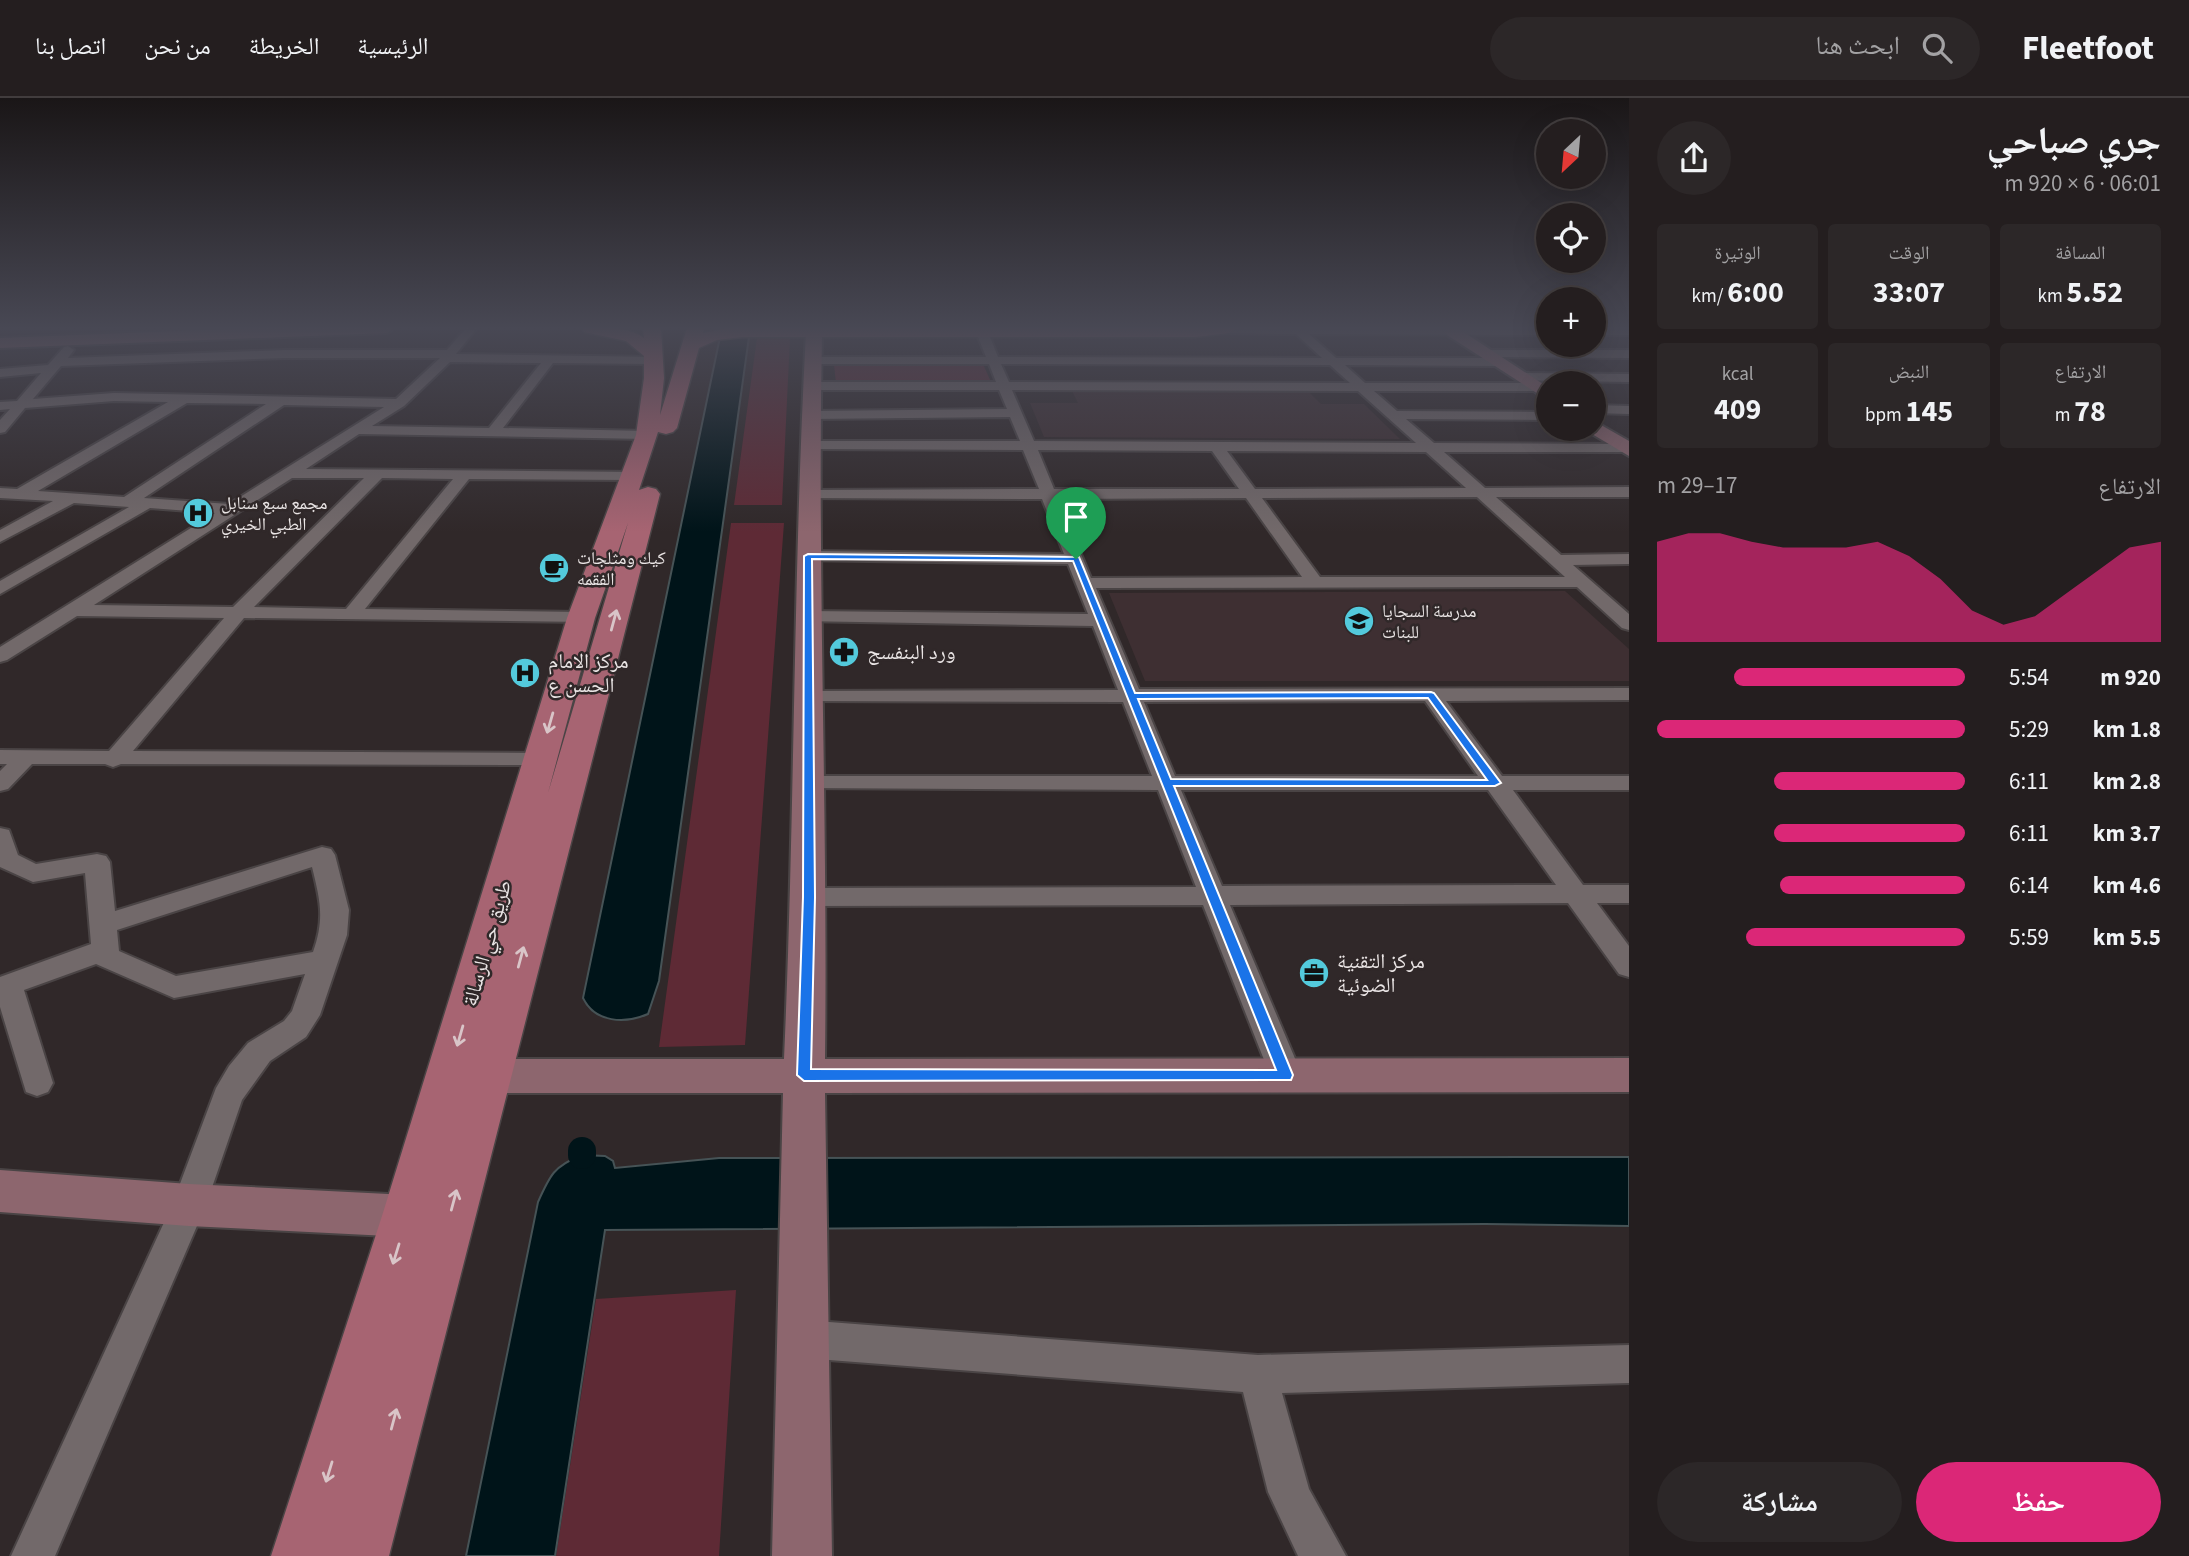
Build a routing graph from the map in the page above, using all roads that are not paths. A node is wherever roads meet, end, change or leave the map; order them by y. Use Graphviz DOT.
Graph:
graph roads {
  1 [pos="29,396"];
  2 [pos="406,396"];
  3 [pos="521,396"];
  4 [pos="652,396"];
  5 [pos="659,396"];
  6 [pos="811,396"];
  7 [pos="930,396"];
  8 [pos="1010,396"];
  9 [pos="1372,396"];
  10 [pos="183,399"];
  11 [pos="280,401"];
  12 [pos="399,403"];
  13 [pos="23,404"];
  14 [pos="0,406"];
  15 [pos="1606,409"];
  16 [pos="1629,410"];
  17 [pos="1017,413"];
  18 [pos="1394,415"];
  19 [pos="1536,416"];
  20 [pos="0,429"];
  21 [pos="357,430"];
  22 [pos="493,432"];
  23 [pos="1606,434"];
  24 [pos="647,435"];
  25 [pos="809,445"];
  26 [pos="1030,446"];
  27 [pos="1216,446"];
  28 [pos="1430,447"];
  29 [pos="1628,448"];
  30 [pos="290,473"];
  31 [pos="378,473"];
  32 [pos="466,474"];
  33 [pos="632,475"];
  34 [pos="1629,492"];
  35 [pos="0,493"];
  36 [pos="1250,493"];
  37 [pos="1481,493"];
  38 [pos="21,494"];
  39 [pos="1050,494"];
  40 [pos="808,495"];
  41 [pos="71,498"];
  42 [pos="127,502"];
  43 [pos="147,503"];
  44 [pos="232,509"];
  45 [pos="0,520"];
  46 [pos="28,522"];
  47 [pos="0,537"];
  48 [pos="808,556"];
  49 [pos="1076,559"];
  50 [pos="1629,559"];
  51 [pos="1557,560"];
  52 [pos="1583,582"];
  53 [pos="1086,583"];
  54 [pos="1315,583"];
  55 [pos="0,590"];
  56 [pos="72,610"];
  57 [pos="239,612"];
  58 [pos="352,613"];
  59 [pos="808,617"];
  60 [pos="581,618"];
  61 [pos="1101,620"];
  62 [pos="1628,621"];
  63 [pos="29,637"];
  64 [pos="0,638"];
  65 [pos="0,656"];
  66 [pos="1629,694"];
  67 [pos="1431,695"];
  68 [pos="1132,696"];
  69 [pos="808,697"];
  70 [pos="0,757"];
  71 [pos="24,758"];
  72 [pos="113,760"];
  73 [pos="539,760"];
  74 [pos="809,783"];
  75 [pos="1167,783"];
  76 [pos="1495,783"];
  77 [pos="1629,783"];
  78 [pos="0,784"];
  79 [pos="0,836"];
  80 [pos="1577,894"];
  81 [pos="1629,894"];
  82 [pos="1213,895"];
  83 [pos="809,897"];
  84 [pos="105,937"];
  85 [pos="324,960"];
  86 [pos="1629,967"];
  87 [pos="804,1075"];
  88 [pos="1286,1075"];
  89 [pos="1629,1075"];
  90 [pos="489,1076"];
  91 [pos="37,1083"];
  92 [pos="0,1191"];
  93 [pos="189,1205"];
  94 [pos="408,1216"];
  95 [pos="803,1339"];
  96 [pos="1629,1364"];
  97 [pos="1258,1374"];
  98 [pos="33,1556"];
  99 [pos="304,1556"];
  100 [pos="356,1556"];
  101 [pos="802,1556"];
  102 [pos="1324,1556"];
  1 -- 13 [label="street"];
  2 -- 12 [label="street"];
  3 -- 22 [label="street"];
  4 -- 24 [label="main road, طريق حي الرسالة"];
  90 -- 5 [label="main road, طريق حي الرسالة, one-way"];
  6 -- 25 [label="street"];
  7 -- 17 [label="street"];
  8 -- 17 [label="street"];
  9 -- 18 [label="street"];
  10 -- 11 [label="street"];
  10 -- 13 [label="street"];
  10 -- 38 [label="street"];
  11 -- 12 [label="street"];
  11 -- 42 [label="street"];
  12 -- 21 [label="street"];
  13 -- 14 [label="street"];
  13 -- 20 [label="street"];
  15 -- 16 [label="street"];
  17 -- 26 [label="street"];
  18 -- 19 [label="street"];
  18 -- 28 [label="street"];
  21 -- 22 [label="street"];
  21 -- 30 [label="street"];
  22 -- 24 [label="street"];
  23 -- 29 [label="street"];
  24 -- 33 [label="main road, طريق حي الرسالة"];
  25 -- 26 [label="street"];
  25 -- 40 [label="street"];
  26 -- 27 [label="street"];
  26 -- 39 [label="street"];
  27 -- 28 [label="street"];
  27 -- 36 [label="street"];
  28 -- 29 [label="street"];
  28 -- 37 [label="street"];
  30 -- 31 [label="street"];
  30 -- 44 [label="street"];
  31 -- 32 [label="street"];
  31 -- 57 [label="street"];
  32 -- 33 [label="street"];
  32 -- 58 [label="street"];
  33 -- 60 [label="main road, طريق حي الرسالة"];
  34 -- 37 [label="street"];
  35 -- 38 [label="street"];
  36 -- 37 [label="street"];
  36 -- 39 [label="street"];
  36 -- 54 [label="street"];
  37 -- 51 [label="street"];
  38 -- 41 [label="street"];
  39 -- 40 [label="street"];
  39 -- 49 [label="street"];
  40 -- 48 [label="street"];
  41 -- 42 [label="street"];
  41 -- 46 [label="street"];
  42 -- 43 [label="street"];
  43 -- 44 [label="street"];
  43 -- 55 [label="street"];
  44 -- 56 [label="street"];
  45 -- 46 [label="street"];
  46 -- 47 [label="street"];
  48 -- 49 [label="street"];
  48 -- 59 [label="street"];
  49 -- 53 [label="street"];
  50 -- 51 [label="street"];
  51 -- 52 [label="street"];
  52 -- 54 [label="street"];
  52 -- 62 [label="street"];
  53 -- 54 [label="street"];
  53 -- 61 [label="street"];
  56 -- 57 [label="street"];
  56 -- 63 [label="street"];
  57 -- 58 [label="street"];
  57 -- 72 [label="street"];
  58 -- 60 [label="street"];
  59 -- 61 [label="street"];
  59 -- 69 [label="street"];
  60 -- 73 [label="main road, طريق حي الرسالة, one-way"];
  61 -- 68 [label="street"];
  63 -- 64 [label="street"];
  63 -- 65 [label="street"];
  66 -- 67 [label="street"];
  67 -- 68 [label="street"];
  67 -- 76 [label="street"];
  68 -- 69 [label="street"];
  68 -- 75 [label="street"];
  69 -- 74 [label="street"];
  70 -- 71 [label="street"];
  71 -- 72 [label="street"];
  71 -- 78 [label="street"];
  72 -- 73 [label="street"];
  73 -- 94 [label="main road, طريق حي الرسالة, one-way"];
  74 -- 75 [label="street"];
  74 -- 83 [label="street"];
  75 -- 76 [label="street"];
  75 -- 82 [label="street"];
  76 -- 77 [label="street"];
  76 -- 80 [label="street"];
  79 -- 84 [label="street"];
  80 -- 81 [label="street"];
  80 -- 82 [label="street"];
  80 -- 86 [label="street"];
  82 -- 83 [label="street"];
  82 -- 88 [label="street"];
  83 -- 87 [label="street"];
  84 -- 85 [label="street"];
  84 -- 85 [label="street"];
  84 -- 91 [label="street"];
  85 -- 93 [label="street"];
  87 -- 88 [label="street"];
  87 -- 90 [label="street"];
  87 -- 95 [label="street"];
  88 -- 89 [label="street"];
  100 -- 90 [label="main road, طريق حي الرسالة, one-way"];
  92 -- 93 [label="street"];
  93 -- 94 [label="street"];
  93 -- 98 [label="street"];
  94 -- 99 [label="main road, طريق حي الرسالة, one-way"];
  95 -- 97 [label="street"];
  95 -- 101 [label="street"];
  96 -- 97 [label="street"];
  97 -- 102 [label="street"];
}
